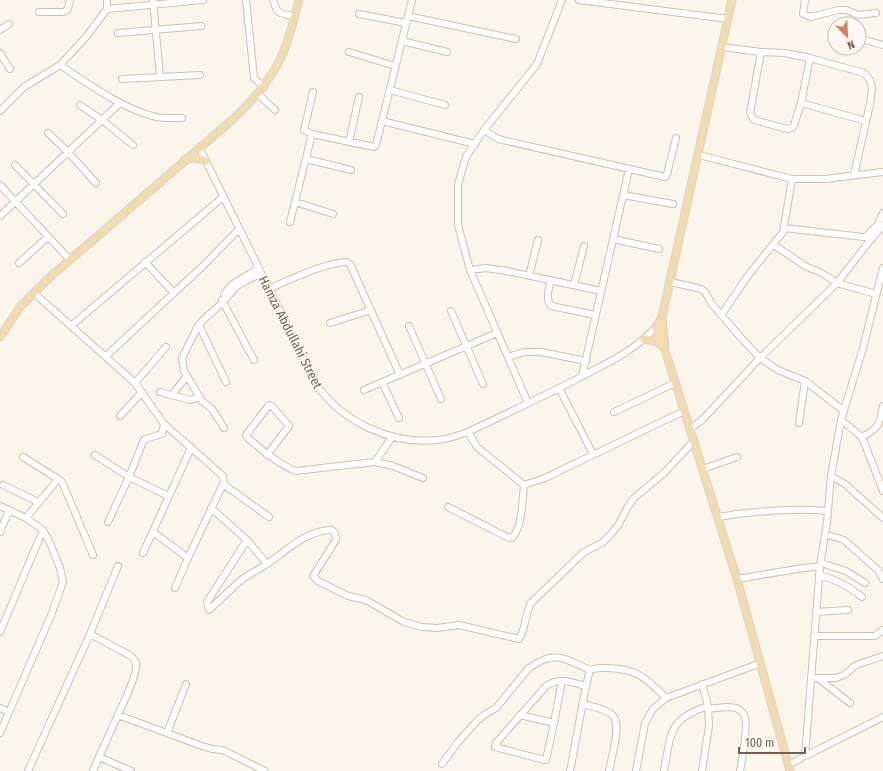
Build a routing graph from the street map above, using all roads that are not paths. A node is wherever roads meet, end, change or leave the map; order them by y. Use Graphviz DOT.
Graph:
graph roads {
  1 [pos="70,0"];
  2 [pos="107,0"];
  3 [pos="195,0"];
  4 [pos="203,0"];
  5 [pos="246,0"];
  6 [pos="273,0"];
  7 [pos="299,0"];
  8 [pos="412,0"];
  9 [pos="562,0"];
  10 [pos="579,0"];
  11 [pos="732,0"];
  12 [pos="805,0"];
  13 [pos="153,2"];
  14 [pos="107,9"];
  15 [pos="39,12"];
  16 [pos="876,13"];
  17 [pos="358,14"];
  18 [pos="295,16"];
  19 [pos="408,16"];
  20 [pos="728,19"];
  21 [pos="406,23"];
  22 [pos="10,24"];
  23 [pos="201,26"];
  24 [pos="0,30"];
  25 [pos="156,30"];
  26 [pos="118,33"];
  27 [pos="516,39"];
  28 [pos="402,41"];
  29 [pos="867,41"];
  30 [pos="883,45"];
  31 [pos="722,47"];
  32 [pos="349,52"];
  33 [pos="447,52"];
  34 [pos="761,52"];
  35 [pos="0,53"];
  36 [pos="810,58"];
  37 [pos="60,65"];
  38 [pos="396,66"];
  39 [pos="10,69"];
  40 [pos="200,76"];
  41 [pos="160,77"];
  42 [pos="122,79"];
  43 [pos="264,87"];
  44 [pos="390,90"];
  45 [pos="314,92"];
  46 [pos="258,94"];
  47 [pos="359,97"];
  48 [pos="120,103"];
  49 [pos="801,103"];
  50 [pos="80,105"];
  51 [pos="445,105"];
  52 [pos="275,110"];
  53 [pos="0,111"];
  54 [pos="182,118"];
  55 [pos="102,120"];
  56 [pos="382,121"];
  57 [pos="866,121"];
  58 [pos="484,130"];
  59 [pos="48,133"];
  60 [pos="312,134"];
  61 [pos="676,138"];
  62 [pos="349,142"];
  63 [pos="475,144"];
  64 [pos="133,146"];
  65 [pos="199,147"];
  66 [pos="68,152"];
  67 [pos="699,155"];
  68 [pos="185,159"];
  69 [pos="306,159"];
  70 [pos="206,161"];
  71 [pos="15,165"];
  72 [pos="629,169"];
  73 [pos="351,170"];
  74 [pos="883,172"];
  75 [pos="854,175"];
  76 [pos="792,179"];
  77 [pos="96,183"];
  78 [pos="34,184"];
  79 [pos="0,185"];
  80 [pos="623,195"];
  81 [pos="223,197"];
  82 [pos="15,202"];
  83 [pos="295,202"];
  84 [pos="673,204"];
  85 [pos="883,213"];
  86 [pos="63,214"];
  87 [pos="333,214"];
  88 [pos="0,216"];
  89 [pos="290,222"];
  90 [pos="883,226"];
  91 [pos="239,228"];
  92 [pos="784,228"];
  93 [pos="48,237"];
  94 [pos="868,238"];
  95 [pos="613,239"];
  96 [pos="538,240"];
  97 [pos="774,245"];
  98 [pos="584,246"];
  99 [pos="659,249"];
  100 [pos="70,260"];
  101 [pos="145,262"];
  102 [pos="19,263"];
  103 [pos="883,268"];
  104 [pos="260,270"];
  105 [pos="470,270"];
  106 [pos="528,276"];
  107 [pos="551,280"];
  108 [pos="671,282"];
  109 [pos="837,283"];
  110 [pos="574,285"];
  111 [pos="269,289"];
  112 [pos="601,291"];
  113 [pos="174,292"];
  114 [pos="34,293"];
  115 [pos="876,294"];
  116 [pos="221,302"];
  117 [pos="371,310"];
  118 [pos="451,311"];
  119 [pos="722,314"];
  120 [pos="596,315"];
  121 [pos="662,316"];
  122 [pos="330,323"];
  123 [pos="199,324"];
  124 [pos="71,326"];
  125 [pos="409,326"];
  126 [pos="656,327"];
  127 [pos="663,332"];
  128 [pos="497,333"];
  129 [pos="0,337"];
  130 [pos="644,339"];
  131 [pos="166,346"];
  132 [pos="466,346"];
  133 [pos="663,347"];
  134 [pos="106,356"];
  135 [pos="508,357"];
  136 [pos="760,358"];
  137 [pos="254,360"];
  138 [pos="586,361"];
  139 [pos="425,364"];
  140 [pos="400,375"];
  141 [pos="187,376"];
  142 [pos="582,376"];
  143 [pos="806,381"];
  144 [pos="135,382"];
  145 [pos="226,382"];
  146 [pos="382,382"];
  147 [pos="675,383"];
  148 [pos="483,384"];
  149 [pos="559,388"];
  150 [pos="364,390"];
  151 [pos="142,392"];
  152 [pos="160,392"];
  153 [pos="172,395"];
  154 [pos="200,397"];
  155 [pos="441,399"];
  156 [pos="528,403"];
  157 [pos="883,406"];
  158 [pos="684,410"];
  159 [pos="844,411"];
  160 [pos="614,412"];
  161 [pos="120,416"];
  162 [pos="399,418"];
  163 [pos="841,420"];
  164 [pos="799,423"];
  165 [pos="164,424"];
  166 [pos="224,428"];
  167 [pos="690,429"];
  168 [pos="468,432"];
  169 [pos="392,437"];
  170 [pos="862,437"];
  171 [pos="694,441"];
  172 [pos="191,448"];
  173 [pos="593,454"];
  174 [pos="95,455"];
  175 [pos="267,455"];
  176 [pos="22,457"];
  177 [pos="737,457"];
  178 [pos="375,462"];
  179 [pos="703,469"];
  180 [pos="832,476"];
  181 [pos="129,477"];
  182 [pos="423,478"];
  183 [pos="58,479"];
  184 [pos="223,484"];
  185 [pos="3,485"];
  186 [pos="524,485"];
  187 [pos="883,491"];
  188 [pos="168,496"];
  189 [pos="38,502"];
  190 [pos="0,506"];
  191 [pos="448,507"];
  192 [pos="211,508"];
  193 [pos="9,510"];
  194 [pos="828,511"];
  195 [pos="269,517"];
  196 [pos="718,517"];
  197 [pos="26,518"];
  198 [pos="883,518"];
  199 [pos="108,522"];
  200 [pos="43,530"];
  201 [pos="0,532"];
  202 [pos="153,532"];
  203 [pos="825,534"];
  204 [pos="247,540"];
  205 [pos="143,553"];
  206 [pos="93,555"];
  207 [pos="188,558"];
  208 [pos="267,564"];
  209 [pos="820,565"];
  210 [pos="118,566"];
  211 [pos="819,575"];
  212 [pos="737,579"];
  213 [pos="883,579"];
  214 [pos="864,583"];
  215 [pos="176,588"];
  216 [pos="862,597"];
  217 [pos="848,610"];
  218 [pos="816,612"];
  219 [pos="883,630"];
  220 [pos="0,632"];
  221 [pos="90,634"];
  222 [pos="814,636"];
  223 [pos="883,656"];
  224 [pos="761,663"];
  225 [pos="590,670"];
  226 [pos="811,678"];
  227 [pos="818,679"];
  228 [pos="562,681"];
  229 [pos="186,684"];
  230 [pos="702,684"];
  231 [pos="586,686"];
  232 [pos="666,698"];
  233 [pos="850,703"];
  234 [pos="582,704"];
  235 [pos="0,708"];
  236 [pos="708,708"];
  237 [pos="9,712"];
  238 [pos="118,715"];
  239 [pos="520,715"];
  240 [pos="883,717"];
  241 [pos="554,723"];
  242 [pos="0,733"];
  243 [pos="167,733"];
  244 [pos="805,756"];
  245 [pos="99,757"];
  246 [pos="442,764"];
  247 [pos="789,768"];
  248 [pos="28,771"];
  249 [pos="93,771"];
  250 [pos="131,771"];
  251 [pos="265,771"];
  252 [pos="570,771"];
  253 [pos="609,771"];
  254 [pos="636,771"];
  255 [pos="664,771"];
  256 [pos="702,771"];
  257 [pos="740,771"];
  1 -- 15 [label="street"];
  2 -- 14 [label="street"];
  3 -- 4 [label="street"];
  3 -- 13 [label="street"];
  5 -- 43 [label="street"];
  6 -- 18 [label="street"];
  7 -- 18 [label="main road"];
  8 -- 19 [label="street"];
  9 -- 58 [label="street"];
  10 -- 20 [label="street"];
  11 -- 20 [label="main road"];
  12 -- 16 [label="street"];
  13 -- 14 [label="street"];
  13 -- 25 [label="street"];
  14 -- 37 [label="street"];
  17 -- 21 [label="street"];
  18 -- 43 [label="main road"];
  19 -- 21 [label="street"];
  19 -- 27 [label="street"];
  20 -- 31 [label="main road"];
  21 -- 28 [label="street"];
  22 -- 24 [label="street"];
  23 -- 25 [label="street"];
  25 -- 26 [label="street"];
  25 -- 41 [label="street"];
  28 -- 33 [label="street"];
  28 -- 38 [label="street"];
  29 -- 30 [label="street"];
  31 -- 34 [label="street"];
  31 -- 67 [label="main road"];
  32 -- 38 [label="street"];
  34 -- 36 [label="street"];
  34 -- 49 [label="street"];
  35 -- 39 [label="street"];
  36 -- 49 [label="street"];
  36 -- 57 [label="street"];
  37 -- 48 [label="street"];
  37 -- 53 [label="street"];
  38 -- 44 [label="street"];
  40 -- 41 [label="street"];
  41 -- 42 [label="street"];
  43 -- 46 [label="main road"];
  44 -- 51 [label="street"];
  44 -- 56 [label="street"];
  45 -- 60 [label="street"];
  46 -- 52 [label="street"];
  46 -- 65 [label="main road"];
  47 -- 62 [label="street"];
  48 -- 54 [label="street"];
  48 -- 55 [label="street"];
  49 -- 57 [label="street"];
  50 -- 55 [label="street"];
  55 -- 64 [label="street"];
  55 -- 66 [label="street"];
  56 -- 62 [label="street"];
  56 -- 63 [label="street"];
  57 -- 75 [label="street"];
  58 -- 63 [label="street"];
  58 -- 72 [label="street"];
  59 -- 66 [label="street"];
  60 -- 62 [label="street"];
  60 -- 69 [label="street"];
  61 -- 72 [label="street"];
  63 -- 105 [label="street"];
  65 -- 68 [label="main road"];
  65 -- 70 [label="street, Hamza Abdullahi Street"];
  66 -- 77 [label="street"];
  66 -- 78 [label="street"];
  67 -- 76 [label="street"];
  67 -- 108 [label="main road"];
  68 -- 70 [label="main road"];
  68 -- 100 [label="main road"];
  69 -- 73 [label="street"];
  69 -- 83 [label="street"];
  70 -- 81 [label="street, Hamza Abdullahi Street"];
  71 -- 78 [label="street"];
  72 -- 80 [label="street"];
  74 -- 75 [label="street"];
  75 -- 76 [label="street"];
  76 -- 92 [label="street"];
  78 -- 82 [label="street"];
  78 -- 86 [label="street"];
  79 -- 82 [label="street"];
  80 -- 84 [label="street"];
  80 -- 95 [label="street"];
  81 -- 91 [label="street, Hamza Abdullahi Street"];
  81 -- 101 [label="street"];
  82 -- 88 [label="street"];
  82 -- 93 [label="street"];
  83 -- 87 [label="street"];
  83 -- 89 [label="street"];
  85 -- 94 [label="street"];
  90 -- 94 [label="street"];
  91 -- 104 [label="street, Hamza Abdullahi Street"];
  91 -- 113 [label="street"];
  92 -- 94 [label="street"];
  92 -- 97 [label="street"];
  93 -- 100 [label="street"];
  93 -- 102 [label="street"];
  94 -- 109 [label="street"];
  95 -- 99 [label="street"];
  95 -- 112 [label="street"];
  96 -- 106 [label="street"];
  97 -- 109 [label="street"];
  97 -- 119 [label="street"];
  98 -- 110 [label="street"];
  100 -- 114 [label="main road"];
  101 -- 113 [label="street"];
  101 -- 124 [label="street"];
  103 -- 115 [label="street"];
  104 -- 111 [label="street, Hamza Abdullahi Street"];
  104 -- 116 [label="street"];
  105 -- 106 [label="street"];
  105 -- 128 [label="street"];
  106 -- 107 [label="street"];
  107 -- 110 [label="street"];
  107 -- 120 [label="street"];
  108 -- 119 [label="street"];
  108 -- 121 [label="main road"];
  109 -- 115 [label="street"];
  109 -- 136 [label="street"];
  110 -- 112 [label="street"];
  111 -- 117 [label="street"];
  111 -- 169 [label="street, Hamza Abdullahi Street"];
  112 -- 120 [label="street"];
  113 -- 134 [label="street"];
  114 -- 124 [label="street"];
  114 -- 129 [label="main road"];
  115 -- 159 [label="street"];
  116 -- 123 [label="street"];
  116 -- 137 [label="street"];
  117 -- 122 [label="street"];
  117 -- 140 [label="street"];
  118 -- 132 [label="street"];
  119 -- 136 [label="street"];
  120 -- 138 [label="street"];
  121 -- 126 [label="main road"];
  121 -- 127 [label="main road"];
  123 -- 141 [label="street"];
  123 -- 145 [label="street"];
  124 -- 134 [label="street"];
  125 -- 139 [label="street"];
  126 -- 127 [label="main road"];
  126 -- 130 [label="street, Hamza Abdullahi Street"];
  126 -- 133 [label="main road"];
  127 -- 133 [label="main road"];
  128 -- 132 [label="street"];
  128 -- 135 [label="street"];
  130 -- 133 [label="main road"];
  130 -- 142 [label="street, Hamza Abdullahi Street"];
  131 -- 144 [label="street"];
  132 -- 139 [label="street"];
  132 -- 148 [label="street"];
  133 -- 147 [label="main road"];
  134 -- 144 [label="street"];
  135 -- 138 [label="street"];
  135 -- 156 [label="street"];
  136 -- 143 [label="street"];
  136 -- 167 [label="street"];
  138 -- 142 [label="street"];
  139 -- 140 [label="street"];
  139 -- 155 [label="street"];
  140 -- 146 [label="street"];
  141 -- 153 [label="street"];
  141 -- 154 [label="street"];
  142 -- 149 [label="street, Hamza Abdullahi Street"];
  143 -- 159 [label="street"];
  143 -- 164 [label="street"];
  144 -- 151 [label="street"];
  146 -- 150 [label="street"];
  146 -- 162 [label="street"];
  147 -- 158 [label="main road"];
  147 -- 160 [label="street"];
  149 -- 156 [label="street, Hamza Abdullahi Street"];
  149 -- 173 [label="street"];
  151 -- 161 [label="street"];
  151 -- 165 [label="street"];
  152 -- 153 [label="street"];
  153 -- 154 [label="street"];
  154 -- 166 [label="street"];
  156 -- 168 [label="street, Hamza Abdullahi Street"];
  157 -- 170 [label="street"];
  158 -- 167 [label="main road"];
  158 -- 173 [label="street"];
  159 -- 163 [label="street"];
  163 -- 170 [label="street"];
  163 -- 180 [label="street"];
  165 -- 172 [label="street"];
  165 -- 181 [label="street"];
  167 -- 171 [label="main road"];
  168 -- 169 [label="street, Hamza Abdullahi Street"];
  168 -- 186 [label="street"];
  169 -- 178 [label="street"];
  170 -- 187 [label="street"];
  171 -- 179 [label="main road"];
  171 -- 208 [label="street"];
  172 -- 184 [label="street"];
  172 -- 188 [label="street"];
  173 -- 186 [label="street"];
  174 -- 181 [label="street"];
  175 -- 175 [label="street"];
  175 -- 178 [label="street"];
  176 -- 183 [label="street"];
  177 -- 179 [label="street"];
  178 -- 182 [label="street"];
  179 -- 196 [label="main road"];
  180 -- 194 [label="street"];
  180 -- 198 [label="street"];
  181 -- 188 [label="street"];
  181 -- 199 [label="street"];
  183 -- 189 [label="street"];
  183 -- 206 [label="street"];
  184 -- 192 [label="street"];
  184 -- 195 [label="street"];
  185 -- 189 [label="street"];
  186 -- 191 [label="street"];
  188 -- 202 [label="street"];
  189 -- 197 [label="street"];
  190 -- 193 [label="street"];
  192 -- 204 [label="street"];
  192 -- 207 [label="street"];
  193 -- 197 [label="street"];
  193 -- 201 [label="street"];
  194 -- 196 [label="street"];
  194 -- 203 [label="street"];
  196 -- 212 [label="main road"];
  197 -- 200 [label="street"];
  200 -- 220 [label="street"];
  200 -- 237 [label="street"];
  202 -- 205 [label="street"];
  202 -- 207 [label="street"];
  203 -- 209 [label="street"];
  203 -- 213 [label="street"];
  204 -- 208 [label="street"];
  204 -- 208 [label="street"];
  207 -- 215 [label="street"];
  209 -- 211 [label="street"];
  209 -- 212 [label="street"];
  209 -- 214 [label="street"];
  210 -- 221 [label="street"];
  211 -- 216 [label="street"];
  211 -- 218 [label="street"];
  212 -- 224 [label="main road"];
  217 -- 218 [label="street"];
  218 -- 222 [label="street"];
  219 -- 222 [label="street"];
  221 -- 238 [label="street"];
  221 -- 248 [label="street"];
  222 -- 226 [label="street"];
  223 -- 227 [label="street"];
  224 -- 230 [label="street"];
  224 -- 247 [label="main road"];
  225 -- 231 [label="street"];
  225 -- 232 [label="street"];
  225 -- 246 [label="street"];
  226 -- 227 [label="street"];
  226 -- 244 [label="street"];
  227 -- 233 [label="street"];
  228 -- 231 [label="street"];
  228 -- 239 [label="street"];
  228 -- 241 [label="street"];
  229 -- 243 [label="street"];
  230 -- 232 [label="street"];
  230 -- 236 [label="street"];
  231 -- 234 [label="street"];
  232 -- 254 [label="street"];
  234 -- 252 [label="street"];
  234 -- 253 [label="street"];
  235 -- 237 [label="street"];
  236 -- 255 [label="street"];
  236 -- 256 [label="street"];
  236 -- 257 [label="street"];
  237 -- 242 [label="street"];
  238 -- 243 [label="street"];
  238 -- 245 [label="street"];
  239 -- 241 [label="street"];
  239 -- 241 [label="street"];
  240 -- 244 [label="street"];
  243 -- 251 [label="street"];
  244 -- 247 [label="street"];
  245 -- 249 [label="street"];
  245 -- 250 [label="street"];
}
